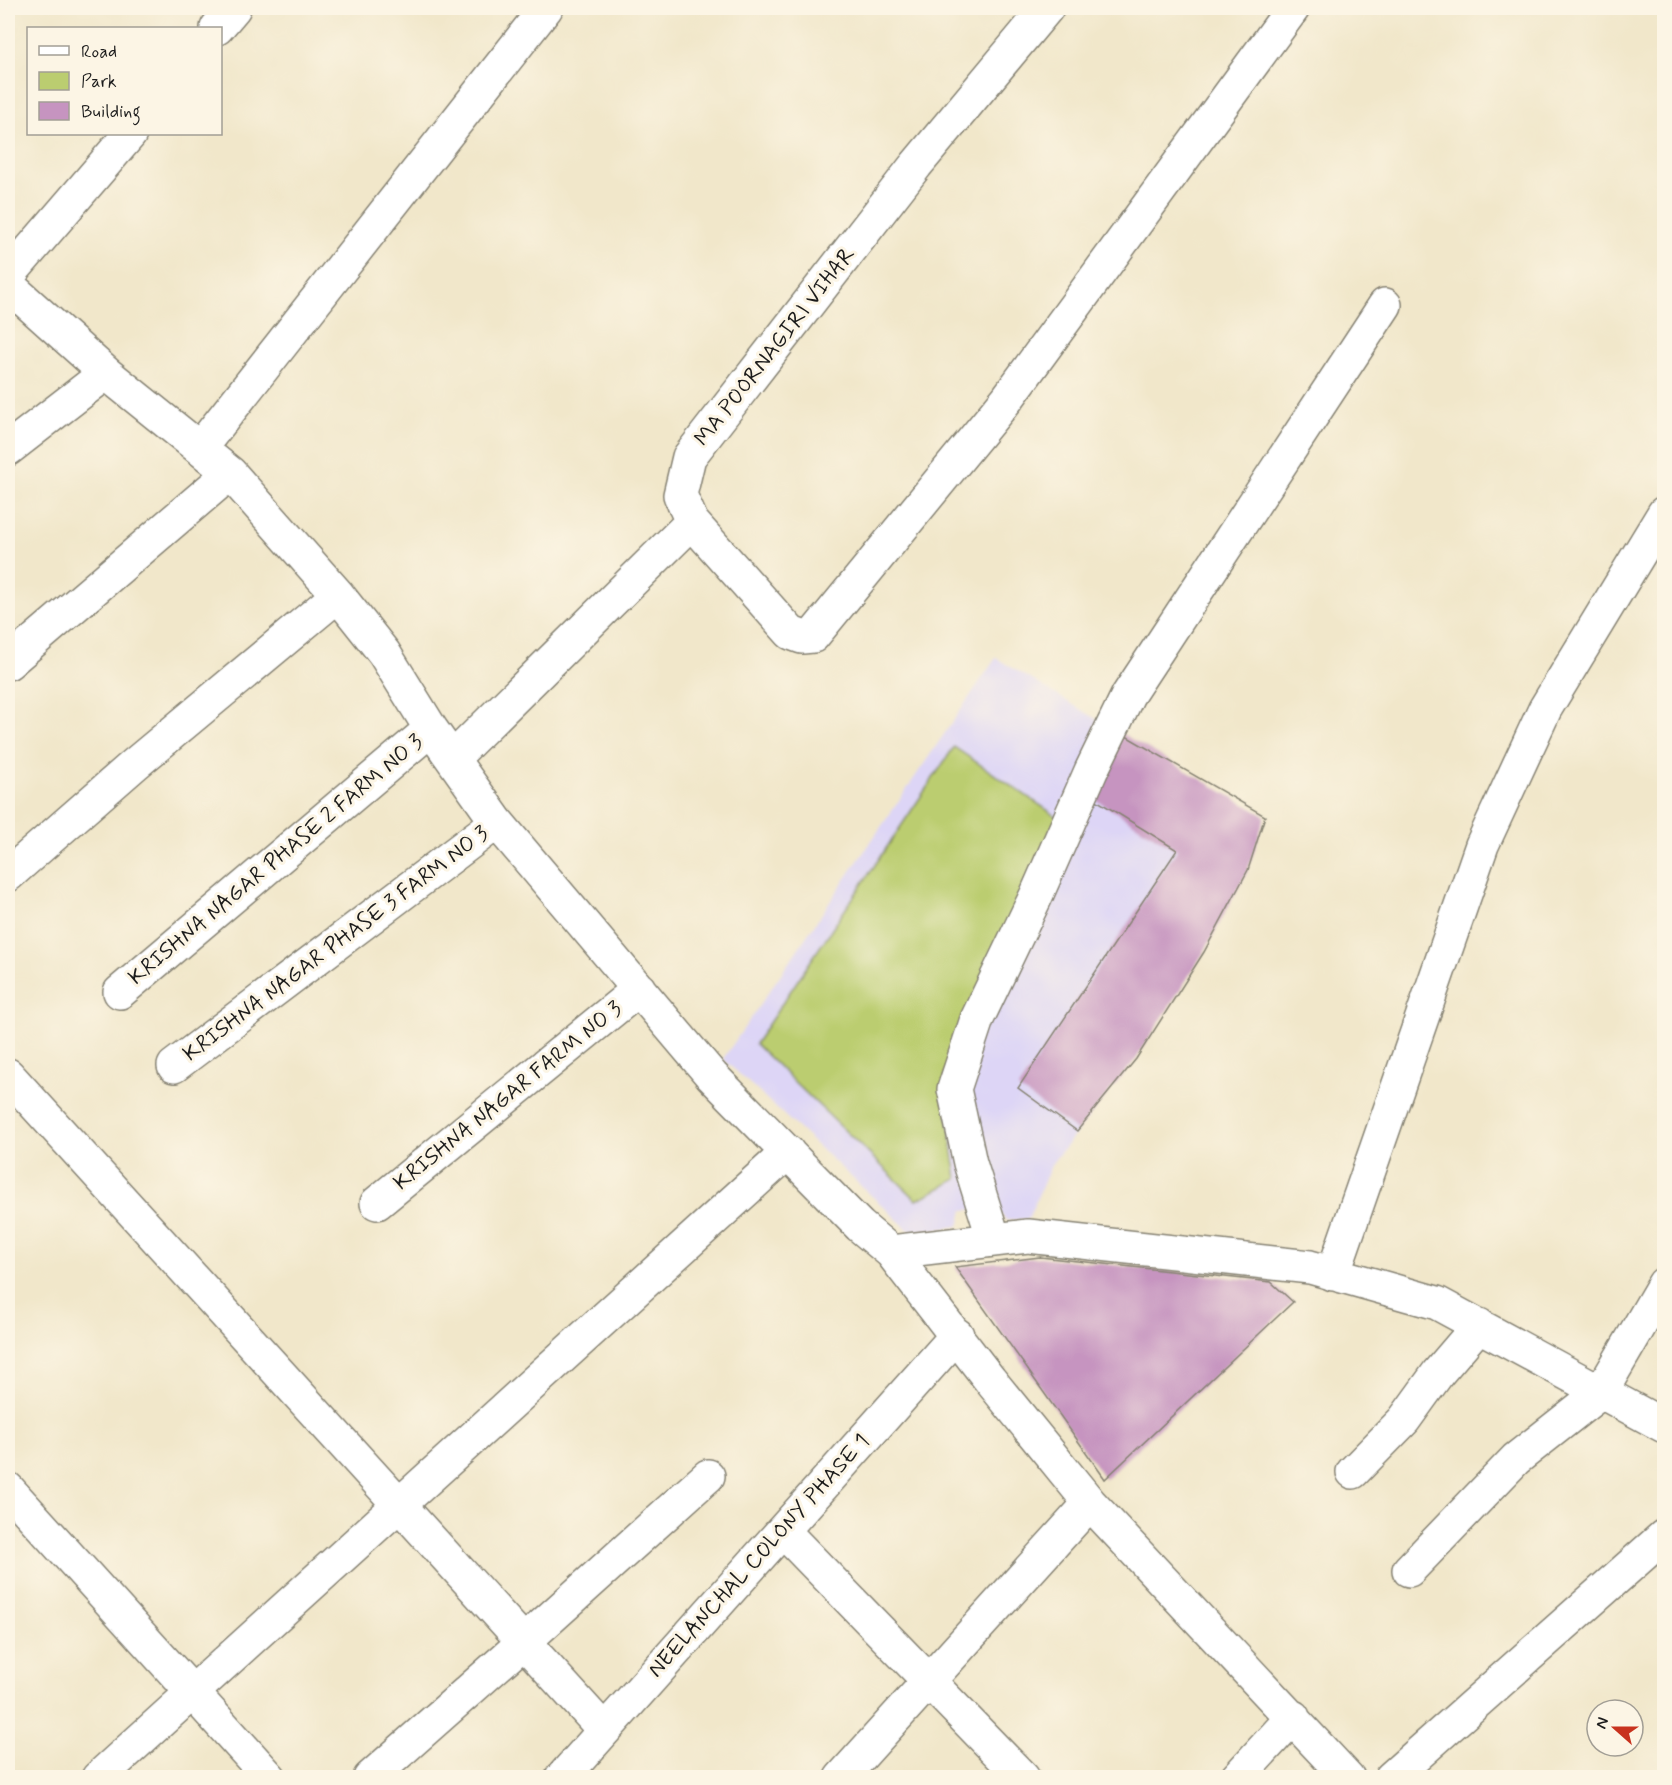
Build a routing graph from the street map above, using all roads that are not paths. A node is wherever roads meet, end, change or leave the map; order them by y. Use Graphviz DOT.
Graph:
graph roads {
  1 [pos="234,8"];
  2 [pos="546,8"];
  3 [pos="1047,8"];
  4 [pos="1293,8"];
  5 [pos="218,27"];
  6 [pos="129,135"];
  7 [pos="8,276"];
  8 [pos="8,285"];
  9 [pos="1385,305"];
  10 [pos="106,373"];
  11 [pos="200,448"];
  12 [pos="8,450"];
  13 [pos="230,473"];
  14 [pos="1665,513"];
  15 [pos="692,522"];
  16 [pos="338,595"];
  17 [pos="8,663"];
  18 [pos="431,729"];
  19 [pos="453,758"];
  20 [pos="497,822"];
  21 [pos="8,875"];
  22 [pos="639,990"];
  23 [pos="120,992"];
  24 [pos="174,1066"];
  25 [pos="8,1075"];
  26 [pos="788,1152"];
  27 [pos="377,1203"];
  28 [pos="994,1240"];
  29 [pos="891,1252"];
  30 [pos="1333,1274"];
  31 [pos="1665,1284"];
  32 [pos="1479,1325"];
  33 [pos="957,1335"];
  34 [pos="1601,1392"];
  35 [pos="1665,1426"];
  36 [pos="1353,1472"];
  37 [pos="708,1476"];
  38 [pos="399,1503"];
  39 [pos="1090,1503"];
  40 [pos="12,1504"];
  41 [pos="783,1531"];
  42 [pos="1665,1536"];
  43 [pos="1409,1570"];
  44 [pos="525,1641"];
  45 [pos="930,1680"];
  46 [pos="192,1691"];
  47 [pos="1293,1718"];
  48 [pos="604,1730"];
  49 [pos="98,1778"];
  50 [pos="270,1778"];
  51 [pos="370,1778"];
  52 [pos="562,1778"];
  53 [pos="841,1778"];
  54 [pos="1023,1778"];
  55 [pos="1237,1778"];
  56 [pos="1348,1778"];
  57 [pos="1391,1778"];
  1 -- 5 [label="street"];
  2 -- 11 [label="street"];
  3 -- 15 [label="street, MA POORNAGIRI VIHAR"];
  4 -- 15 [label="street, MA POORNAGIRI VIHAR"];
  6 -- 7 [label="street"];
  8 -- 10 [label="street"];
  9 -- 28 [label="street"];
  10 -- 11 [label="street"];
  10 -- 12 [label="street"];
  11 -- 13 [label="street"];
  13 -- 16 [label="street"];
  13 -- 17 [label="street"];
  14 -- 30 [label="street"];
  15 -- 19 [label="street"];
  16 -- 18 [label="street"];
  16 -- 21 [label="street"];
  18 -- 19 [label="street"];
  18 -- 23 [label="street, KRISHNA NAGAR PHASE 2 FARM NO 3"];
  19 -- 20 [label="street"];
  20 -- 22 [label="street"];
  20 -- 24 [label="street, KRISHNA NAGAR PHASE 3 FARM NO 3"];
  22 -- 26 [label="street"];
  22 -- 27 [label="street, KRISHNA NAGAR FARM NO 3"];
  25 -- 38 [label="street"];
  26 -- 29 [label="street"];
  26 -- 38 [label="street"];
  28 -- 29 [label="street"];
  28 -- 30 [label="street"];
  29 -- 33 [label="street"];
  30 -- 32 [label="street"];
  31 -- 34 [label="street"];
  32 -- 34 [label="street"];
  32 -- 36 [label="street"];
  33 -- 39 [label="street"];
  33 -- 41 [label="street, NEELANCHAL COLONY PHASE 1"];
  34 -- 35 [label="street"];
  34 -- 43 [label="street"];
  37 -- 44 [label="street"];
  38 -- 44 [label="street"];
  38 -- 46 [label="street"];
  39 -- 45 [label="street"];
  39 -- 47 [label="street"];
  40 -- 46 [label="street"];
  41 -- 45 [label="street"];
  41 -- 48 [label="street, NEELANCHAL COLONY PHASE 1"];
  42 -- 57 [label="street"];
  44 -- 48 [label="street"];
  44 -- 51 [label="street"];
  45 -- 53 [label="street"];
  45 -- 54 [label="street"];
  46 -- 49 [label="street"];
  46 -- 50 [label="street"];
  47 -- 55 [label="street"];
  47 -- 56 [label="street"];
  48 -- 52 [label="street, NEELANCHAL COLONY PHASE 1"];
}
